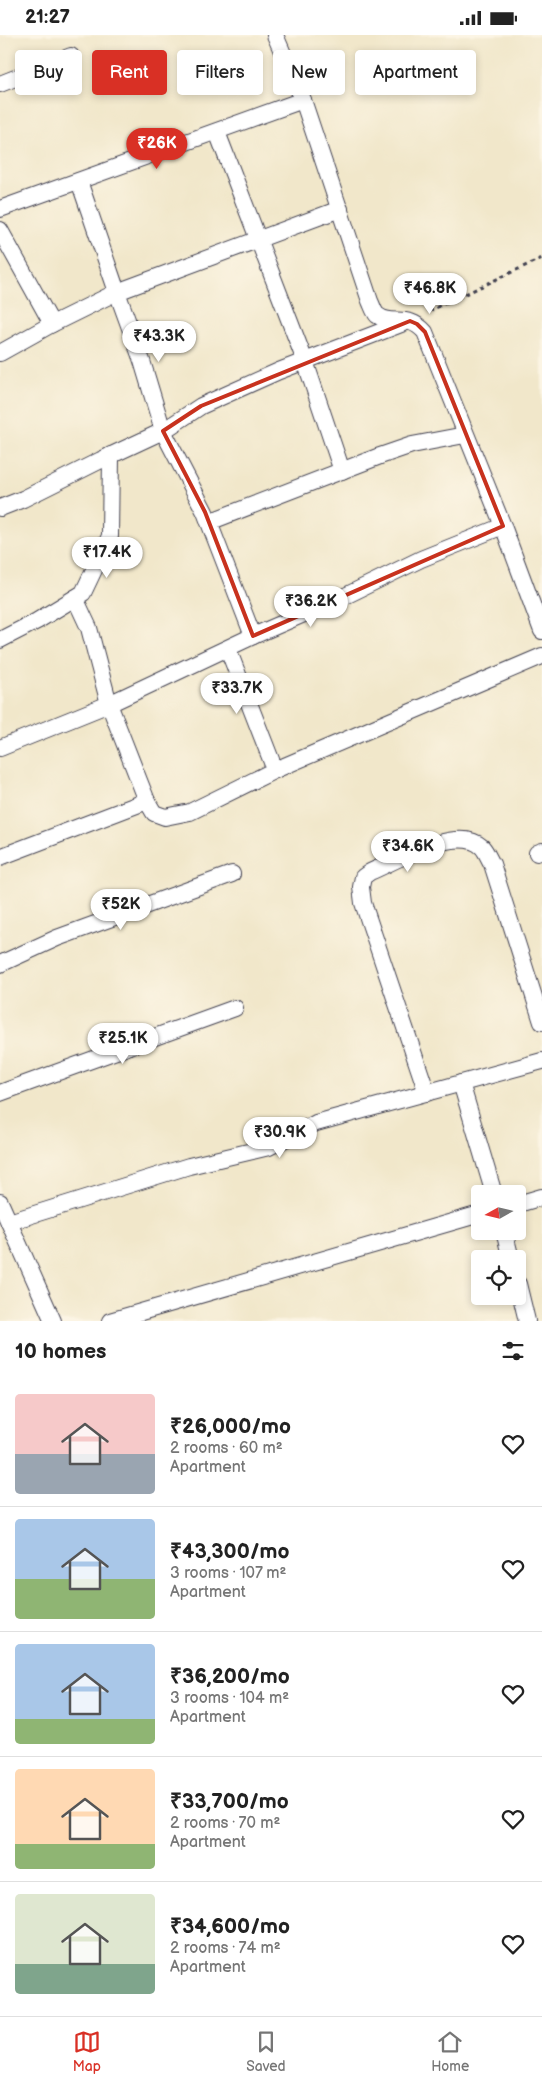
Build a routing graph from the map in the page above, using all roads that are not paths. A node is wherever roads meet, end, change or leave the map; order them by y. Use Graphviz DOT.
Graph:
graph roads {
  1 [pos="275,35"];
  2 [pos="15,78"];
  3 [pos="0,84"];
  4 [pos="303,101"];
  5 [pos="217,132"];
  6 [pos="80,181"];
  7 [pos="0,209"];
  8 [pos="340,209"];
  9 [pos="0,230"];
  10 [pos="258,240"];
  11 [pos="117,292"];
  12 [pos="410,321"];
  13 [pos="52,324"];
  14 [pos="0,353"];
  15 [pos="305,361"];
  16 [pos="163,431"];
  17 [pos="465,435"];
  18 [pos="111,455"];
  19 [pos="342,471"];
  20 [pos="0,508"];
  21 [pos="209,522"];
  22 [pos="503,526"];
  23 [pos="74,598"];
  24 [pos="542,631"];
  25 [pos="253,636"];
  26 [pos="0,640"];
  27 [pos="228,649"];
  28 [pos="542,656"];
  29 [pos="109,704"];
  30 [pos="0,748"];
  31 [pos="275,770"];
  32 [pos="146,801"];
  33 [pos="0,857"];
  34 [pos="232,873"];
  35 [pos="0,964"];
  36 [pos="235,1008"];
  37 [pos="542,1022"];
  38 [pos="542,1061"];
  39 [pos="461,1083"];
  40 [pos="0,1093"];
  41 [pos="427,1093"];
  42 [pos="491,1185"];
  43 [pos="542,1197"];
  44 [pos="0,1202"];
  45 [pos="526,1202"];
  46 [pos="471,1217"];
  47 [pos="9,1222"];
  48 [pos="523,1305"];
  49 [pos="542,1318"];
  50 [pos="53,1321"];
  51 [pos="110,1321"];
  52 [pos="527,1321"];
  53 [pos="532,1321"];
  1 -- 4 [label="street"];
  2 -- 3 [label="street"];
  4 -- 5 [label="street"];
  4 -- 8 [label="street"];
  5 -- 6 [label="street"];
  5 -- 10 [label="street"];
  6 -- 7 [label="street"];
  6 -- 11 [label="street"];
  8 -- 10 [label="street"];
  8 -- 12 [label="street"];
  9 -- 13 [label="street"];
  10 -- 11 [label="street"];
  10 -- 15 [label="street"];
  11 -- 13 [label="street"];
  11 -- 16 [label="street"];
  12 -- 15 [label="street"];
  12 -- 17 [label="street"];
  13 -- 14 [label="street"];
  15 -- 16 [label="street"];
  15 -- 19 [label="street"];
  16 -- 18 [label="street"];
  16 -- 21 [label="street"];
  17 -- 19 [label="street"];
  17 -- 22 [label="street"];
  18 -- 20 [label="street"];
  18 -- 23 [label="street"];
  19 -- 21 [label="street"];
  21 -- 25 [label="street"];
  22 -- 24 [label="street"];
  22 -- 25 [label="street"];
  23 -- 26 [label="street"];
  23 -- 29 [label="street"];
  25 -- 27 [label="street"];
  27 -- 29 [label="street"];
  27 -- 31 [label="street"];
  28 -- 31 [label="street"];
  29 -- 30 [label="street"];
  29 -- 32 [label="street"];
  31 -- 32 [label="street"];
  32 -- 33 [label="street"];
  34 -- 35 [label="street"];
  36 -- 40 [label="street"];
  37 -- 41 [label="street"];
  38 -- 39 [label="street"];
  39 -- 41 [label="street"];
  39 -- 42 [label="street"];
  41 -- 47 [label="street"];
  43 -- 45 [label="street"];
  44 -- 47 [label="street"];
  46 -- 51 [label="street"];
  47 -- 50 [label="street"];
  48 -- 52 [label="street"];
  49 -- 53 [label="street"];
}
